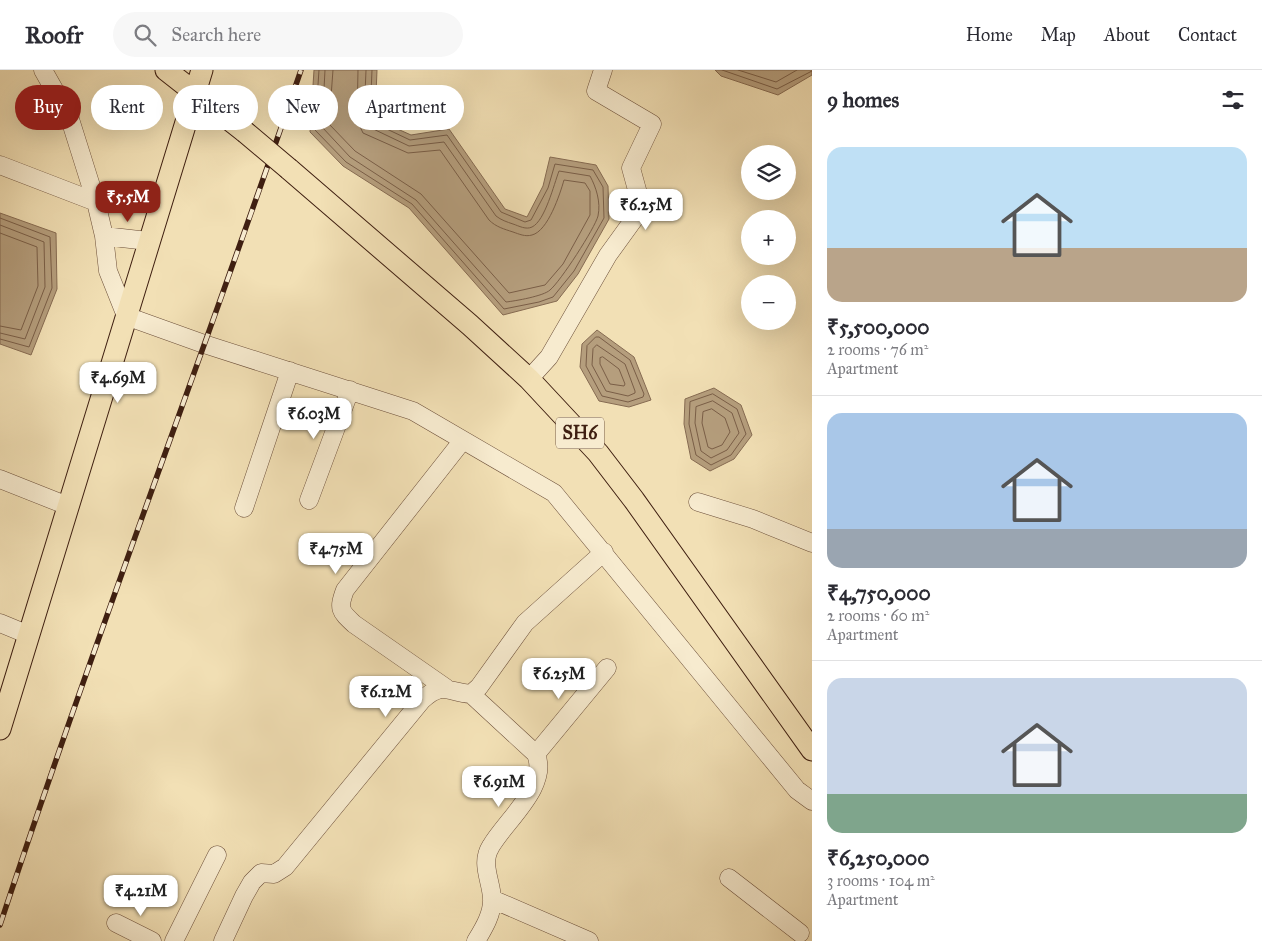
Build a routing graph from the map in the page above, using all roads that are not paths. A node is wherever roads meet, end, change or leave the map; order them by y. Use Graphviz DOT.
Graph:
graph roads {
  1 [pos="43,70"];
  2 [pos="166,70"];
  3 [pos="202,70"];
  4 [pos="603,70"];
  5 [pos="185,85"];
  6 [pos="198,85"];
  7 [pos="184,130"];
  8 [pos="242,130"];
  9 [pos="0,165"];
  10 [pos="96,202"];
  11 [pos="104,236"];
  12 [pos="148,242"];
  13 [pos="126,316"];
  14 [pos="290,371"];
  15 [pos="529,379"];
  16 [pos="350,390"];
  17 [pos="463,440"];
  18 [pos="0,479"];
  19 [pos="309,500"];
  20 [pos="698,502"];
  21 [pos="68,506"];
  22 [pos="244,508"];
  23 [pos="812,543"];
  24 [pos="604,552"];
  25 [pos="0,623"];
  26 [pos="29,635"];
  27 [pos="607,668"];
  28 [pos="446,688"];
  29 [pos="471,694"];
  30 [pos="2,719"];
  31 [pos="812,750"];
  32 [pos="536,754"];
  33 [pos="812,801"];
  34 [pos="217,855"];
  35 [pos="728,878"];
  36 [pos="492,899"];
  37 [pos="116,923"];
  38 [pos="802,932"];
  39 [pos="152,941"];
  40 [pos="174,941"];
  41 [pos="223,941"];
  42 [pos="476,941"];
  43 [pos="589,941"];
  1 -- 10 [label="street"];
  2 -- 5 [label="main road, SH6"];
  3 -- 6 [label="main road"];
  4 -- 15 [label="street"];
  7 -- 12 [label="main road"];
  8 -- 15 [label="main road, SH6, bridge"];
  9 -- 10 [label="street"];
  10 -- 11 [label="street"];
  11 -- 12 [label="street"];
  11 -- 13 [label="street"];
  12 -- 13 [label="main road"];
  13 -- 14 [label="street"];
  13 -- 21 [label="main road"];
  14 -- 16 [label="street"];
  14 -- 22 [label="street"];
  15 -- 31 [label="main road, SH6"];
  16 -- 17 [label="street"];
  16 -- 19 [label="street"];
  17 -- 24 [label="street"];
  17 -- 28 [label="street"];
  18 -- 21 [label="street"];
  20 -- 23 [label="street"];
  21 -- 26 [label="main road"];
  24 -- 29 [label="street"];
  24 -- 33 [label="street"];
  25 -- 26 [label="street"];
  26 -- 30 [label="main road"];
  27 -- 32 [label="street"];
  28 -- 29 [label="street"];
  28 -- 41 [label="street"];
  29 -- 32 [label="street"];
  32 -- 36 [label="street"];
  34 -- 40 [label="street"];
  35 -- 38 [label="street"];
  36 -- 42 [label="street"];
  36 -- 43 [label="street"];
  37 -- 39 [label="street"];
}
